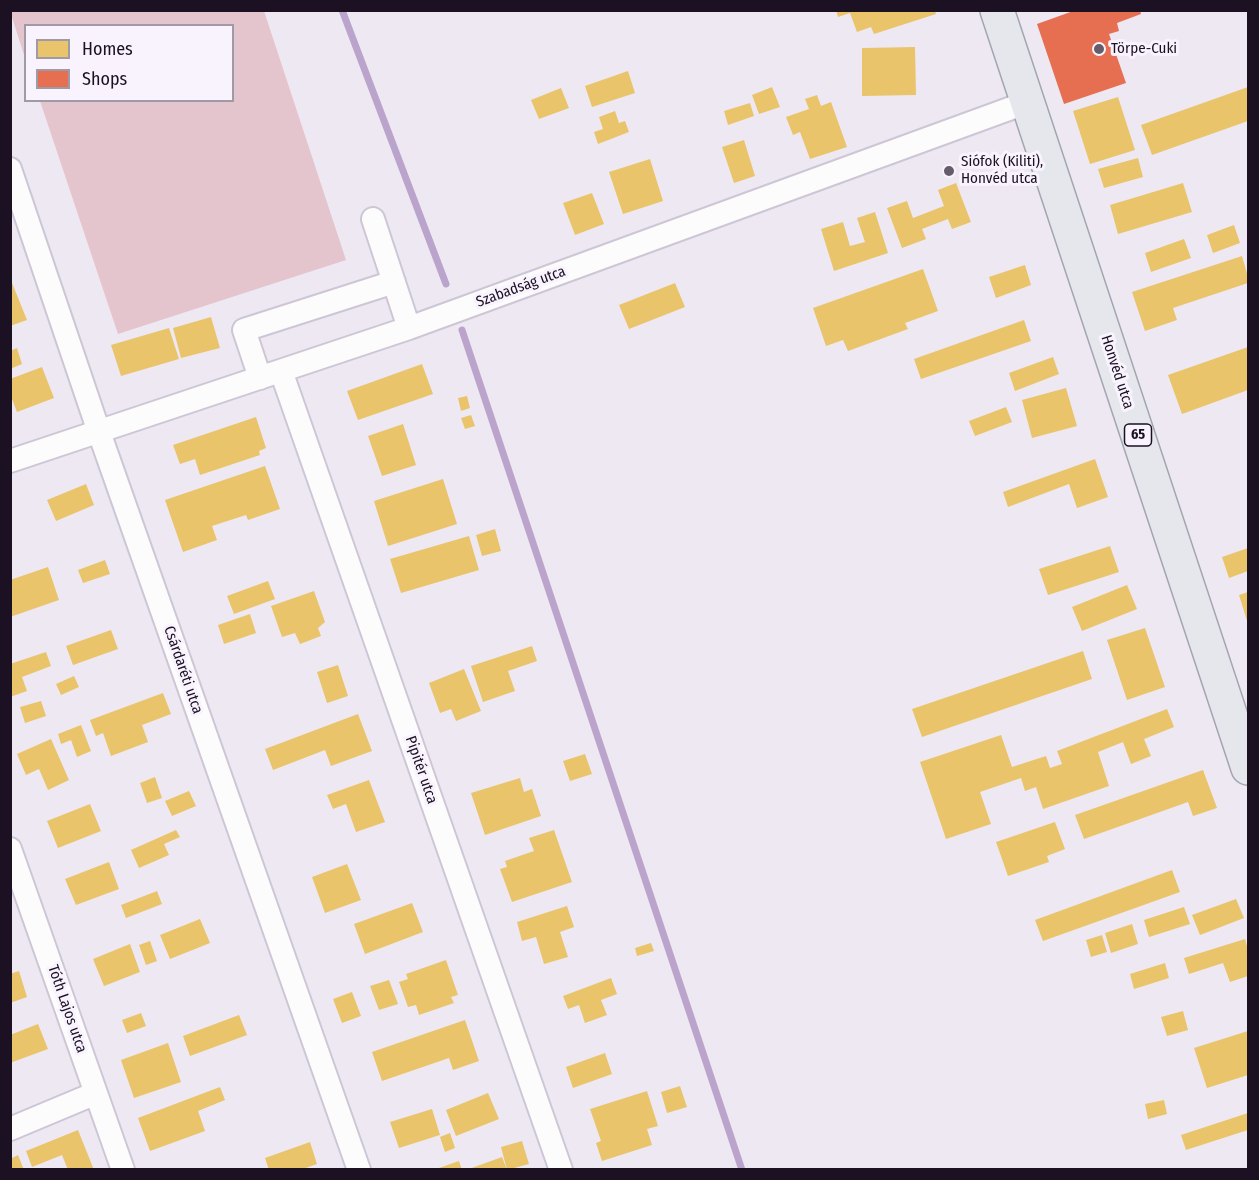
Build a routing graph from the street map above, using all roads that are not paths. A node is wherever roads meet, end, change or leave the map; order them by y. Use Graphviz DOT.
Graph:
graph roads {
  1 [pos="997,10"];
  2 [pos="1028,102"];
  3 [pos="10,169"];
  4 [pos="374,219"];
  5 [pos="394,282"];
  6 [pos="409,328"];
  7 [pos="270,374"];
  8 [pos="99,432"];
  9 [pos="10,461"];
  10 [pos="1248,768"];
  11 [pos="10,849"];
  12 [pos="96,1093"];
  13 [pos="10,1129"];
  14 [pos="123,1170"];
  15 [pos="359,1170"];
  16 [pos="561,1170"];
  1 -- 2 [label="main road, Honvéd utca / 65"];
  2 -- 6 [label="street, Szabadság utca"];
  2 -- 10 [label="main road, Honvéd utca / 65"];
  3 -- 8 [label="street, Csárdaréti utca"];
  4 -- 5 [label="street"];
  5 -- 6 [label="street"];
  5 -- 7 [label="street, Pipitér utca"];
  6 -- 7 [label="street, Szabadság utca"];
  7 -- 8 [label="street, Szabadság utca"];
  7 -- 16 [label="street, Pipitér utca"];
  8 -- 9 [label="street, Szabadság utca"];
  8 -- 15 [label="street, Csárdaréti utca"];
  11 -- 12 [label="street, Tóth Lajos utca"];
  12 -- 13 [label="street"];
  12 -- 14 [label="street, Tóth Lajos utca"];
}
